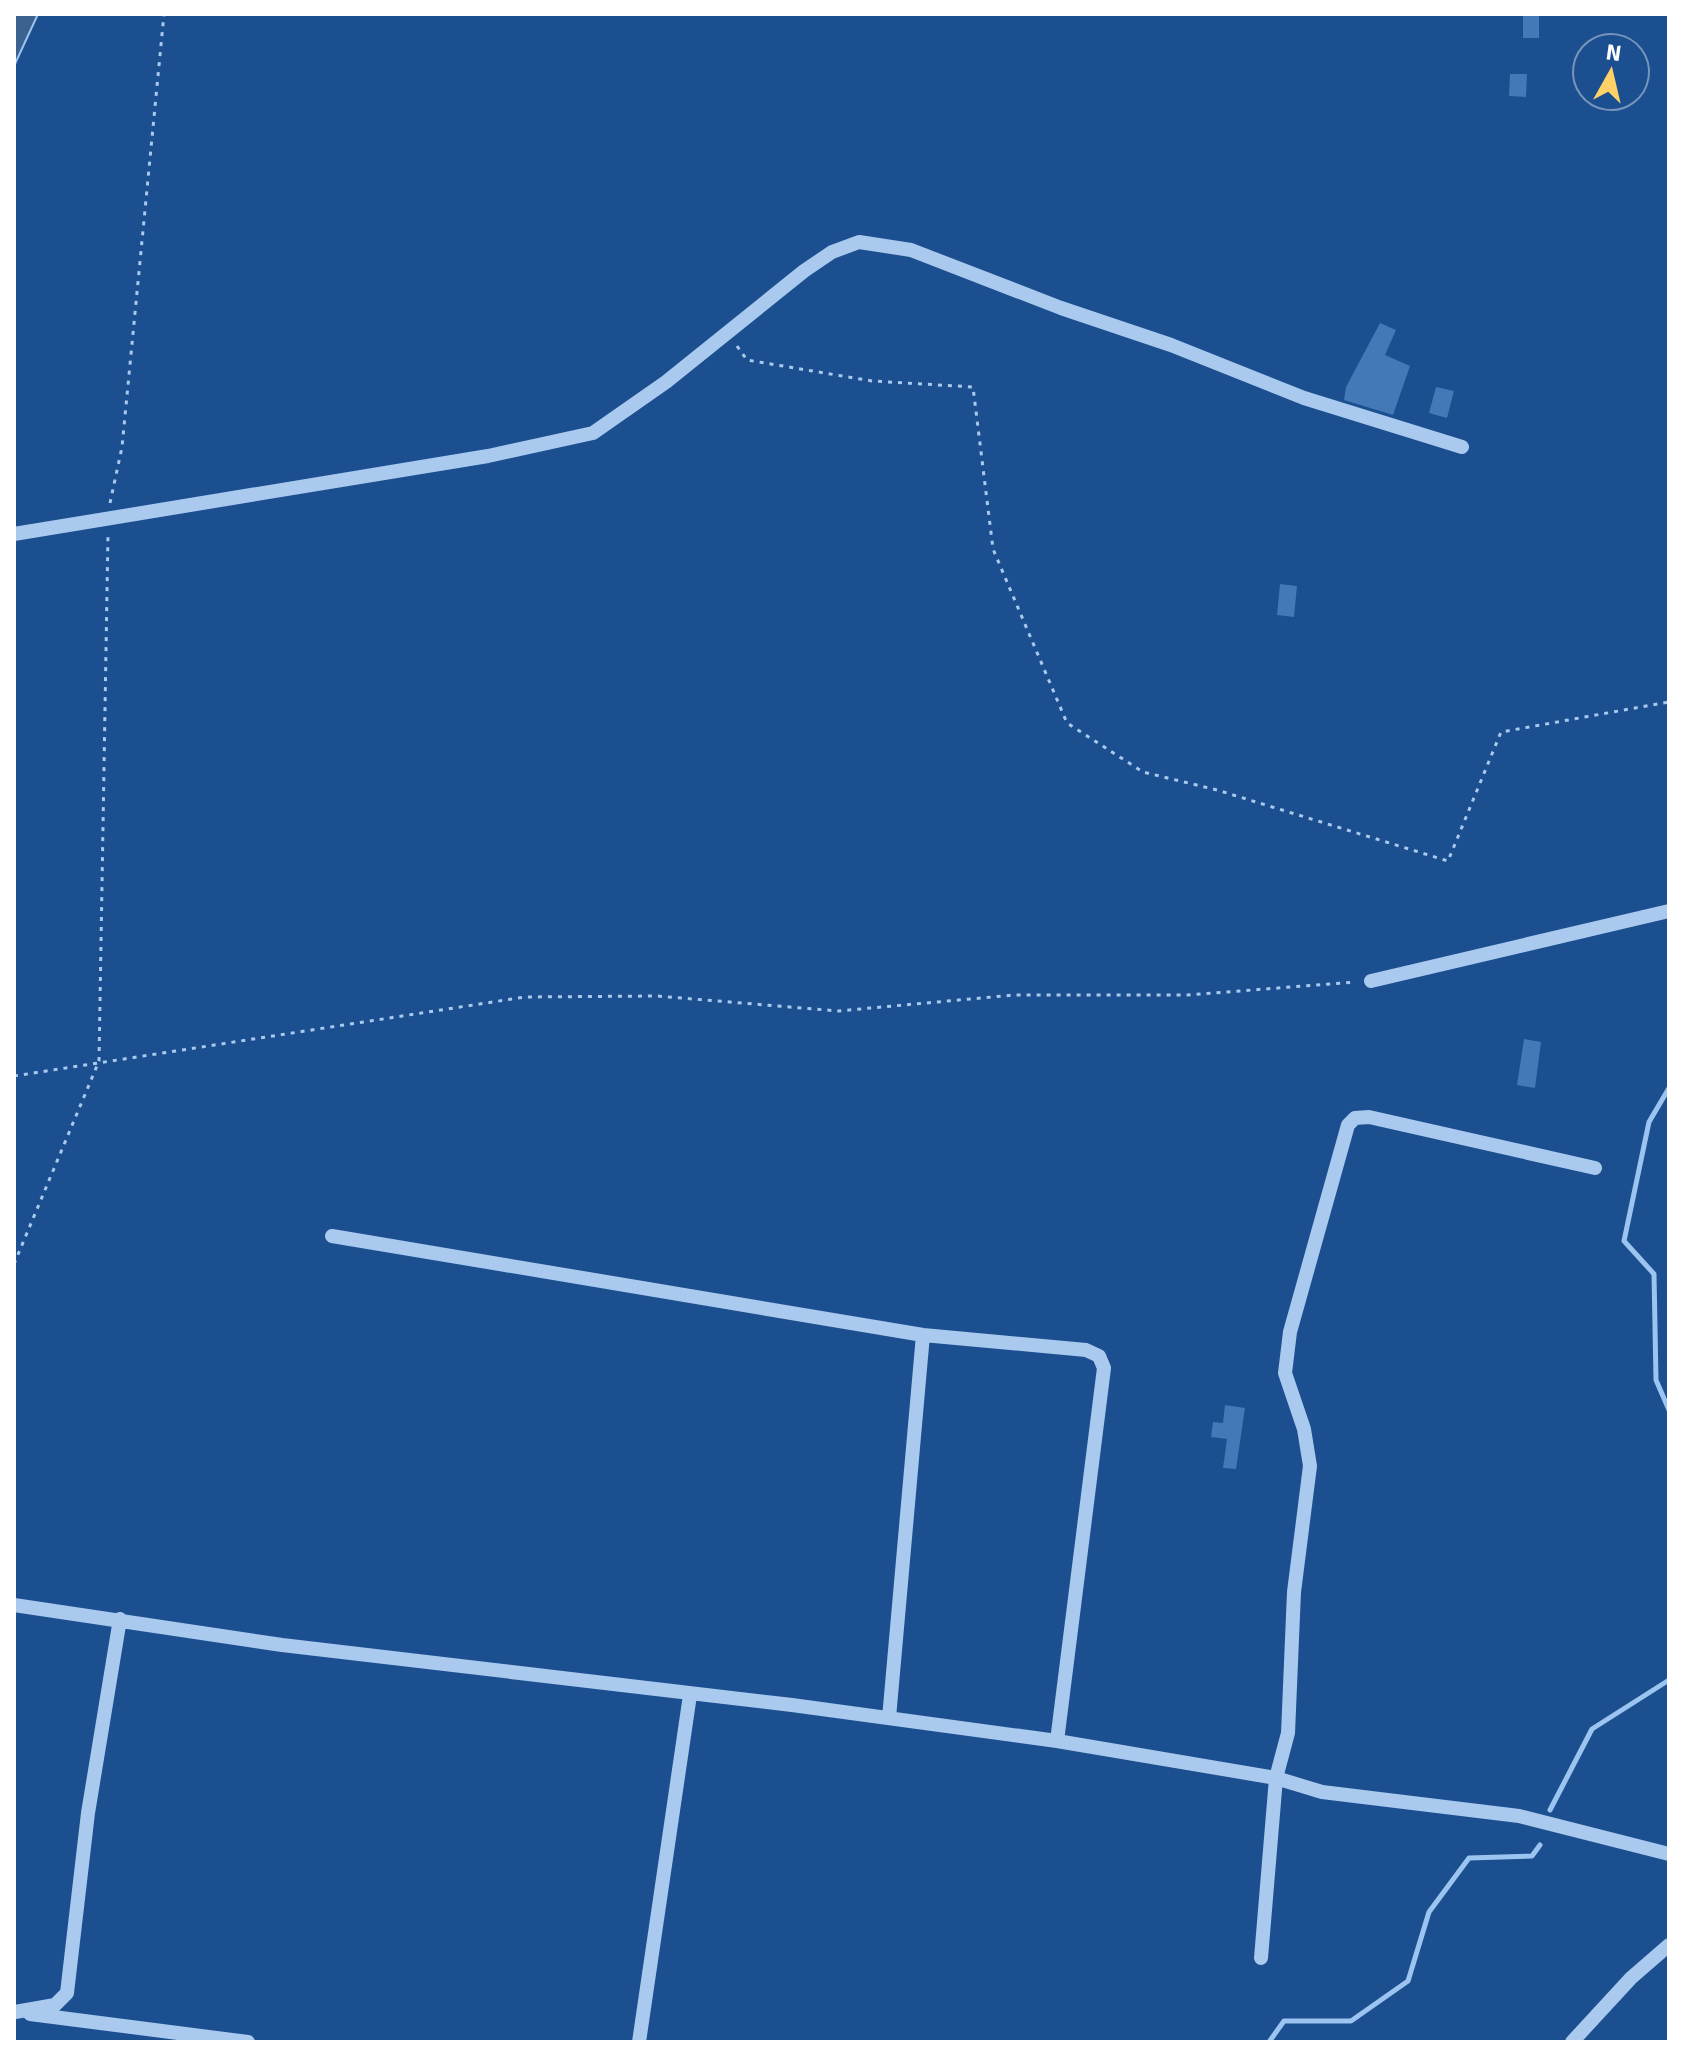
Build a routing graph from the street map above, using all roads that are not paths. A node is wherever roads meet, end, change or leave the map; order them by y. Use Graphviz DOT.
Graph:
graph roads {
  1 [pos="1462,447"];
  2 [pos="14,534"];
  3 [pos="1669,911"];
  4 [pos="1371,981"];
  5 [pos="1595,1168"];
  6 [pos="332,1236"];
  7 [pos="923,1335"];
  8 [pos="14,1605"];
  9 [pos="120,1619"];
  10 [pos="690,1695"];
  11 [pos="889,1718"];
  12 [pos="1057,1741"];
  13 [pos="1276,1778"];
  14 [pos="1669,1854"];
  15 [pos="1669,1945"];
  16 [pos="1261,1958"];
  17 [pos="14,2012"];
  18 [pos="248,2042"];
  19 [pos="639,2042"];
  20 [pos="1572,2042"];
  1 -- 2 [label="street"];
  3 -- 4 [label="street"];
  5 -- 13 [label="street"];
  6 -- 7 [label="street"];
  7 -- 11 [label="street"];
  7 -- 12 [label="street"];
  8 -- 9 [label="street"];
  9 -- 10 [label="street"];
  9 -- 17 [label="street"];
  10 -- 11 [label="street"];
  10 -- 19 [label="street"];
  11 -- 12 [label="street"];
  12 -- 13 [label="street"];
  13 -- 14 [label="street"];
  13 -- 16 [label="street"];
  15 -- 20 [label="street"];
  17 -- 18 [label="street"];
}
